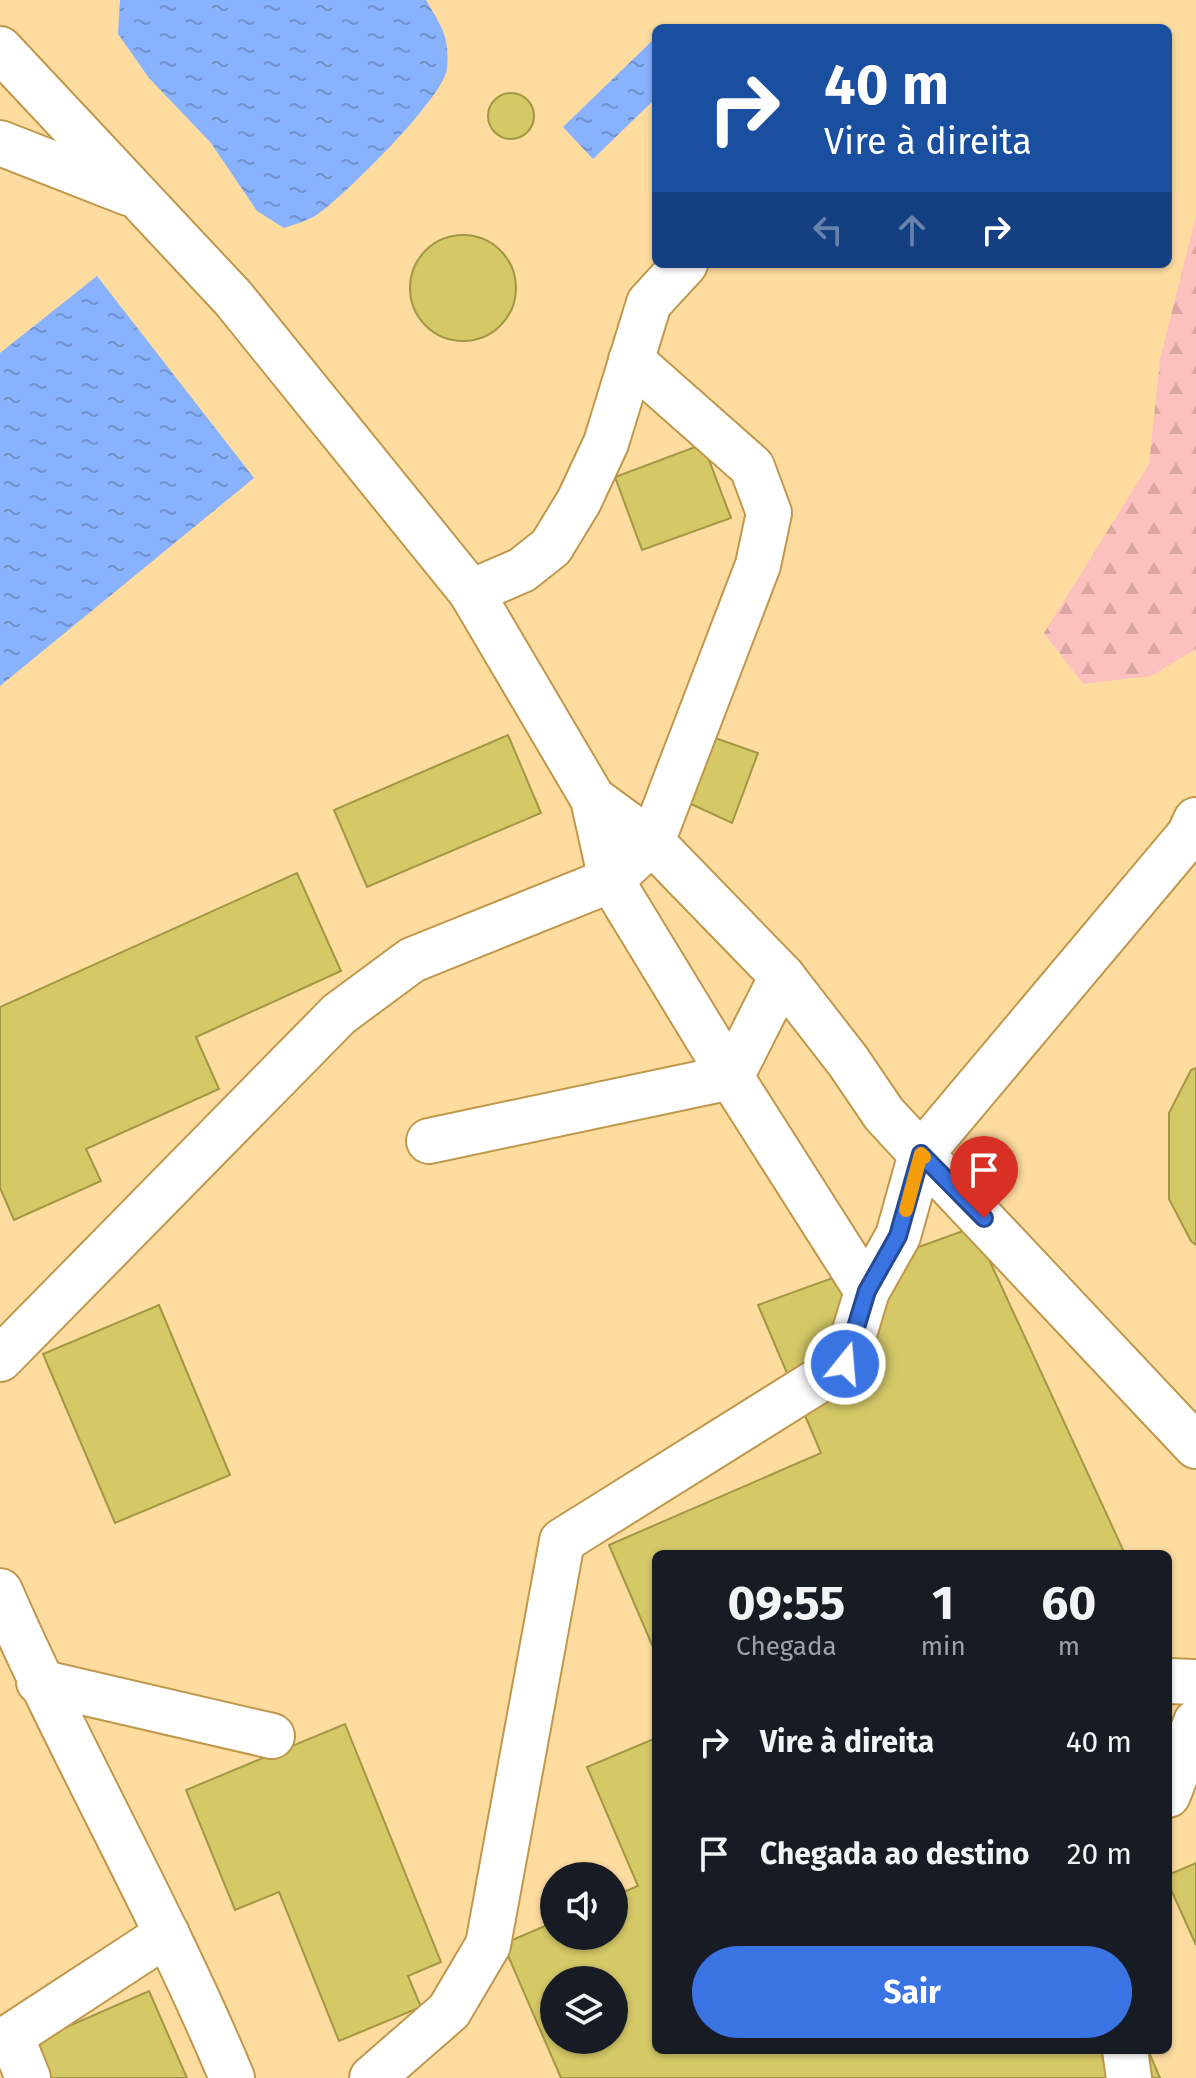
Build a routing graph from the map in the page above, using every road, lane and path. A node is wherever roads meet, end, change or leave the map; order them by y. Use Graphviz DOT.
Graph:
graph roads {
  1 [pos="0,49"];
  2 [pos="0,143"];
  3 [pos="139,197"];
  4 [pos="681,268"];
  5 [pos="631,360"];
  6 [pos="471,592"];
  7 [pos="593,799"];
  8 [pos="1196,820"];
  9 [pos="652,842"];
  10 [pos="611,880"];
  11 [pos="782,976"];
  12 [pos="731,1077"];
  13 [pos="429,1141"];
  14 [pos="921,1154"];
  15 [pos="867,1291"];
  16 [pos="0,1359"];
  17 [pos="1196,1446"];
  18 [pos="0,1591"];
  19 [pos="1172,1681"];
  20 [pos="39,1682"];
  21 [pos="1196,1682"];
  22 [pos="1196,1722"];
  23 [pos="272,1736"];
  24 [pos="1172,1785"];
  25 [pos="167,1934"];
  26 [pos="5,2038"];
  27 [pos="1126,2054"];
  28 [pos="233,2073"];
  29 [pos="28,2078"];
  30 [pos="372,2078"];
  31 [pos="1129,2078"];
  1 -- 3 [label="lane"];
  2 -- 3 [label="lane"];
  3 -- 6 [label="lane"];
  4 -- 5 [label="lane"];
  5 -- 6 [label="lane"];
  5 -- 9 [label="lane"];
  6 -- 7 [label="lane"];
  7 -- 9 [label="lane"];
  7 -- 10 [label="lane"];
  8 -- 14 [label="lane"];
  9 -- 10 [label="lane"];
  9 -- 11 [label="lane"];
  10 -- 12 [label="lane"];
  10 -- 16 [label="lane"];
  11 -- 12 [label="lane"];
  11 -- 14 [label="lane"];
  12 -- 13 [label="lane"];
  12 -- 15 [label="lane"];
  14 -- 15 [label="lane"];
  14 -- 17 [label="lane"];
  15 -- 30 [label="lane"];
  18 -- 20 [label="lane"];
  19 -- 21 [label="lane"];
  20 -- 23 [label="lane"];
  20 -- 25 [label="lane"];
  22 -- 24 [label="lane"];
  25 -- 26 [label="lane"];
  25 -- 28 [label="lane"];
  26 -- 29 [label="lane"];
  27 -- 31 [label="lane"];
}
